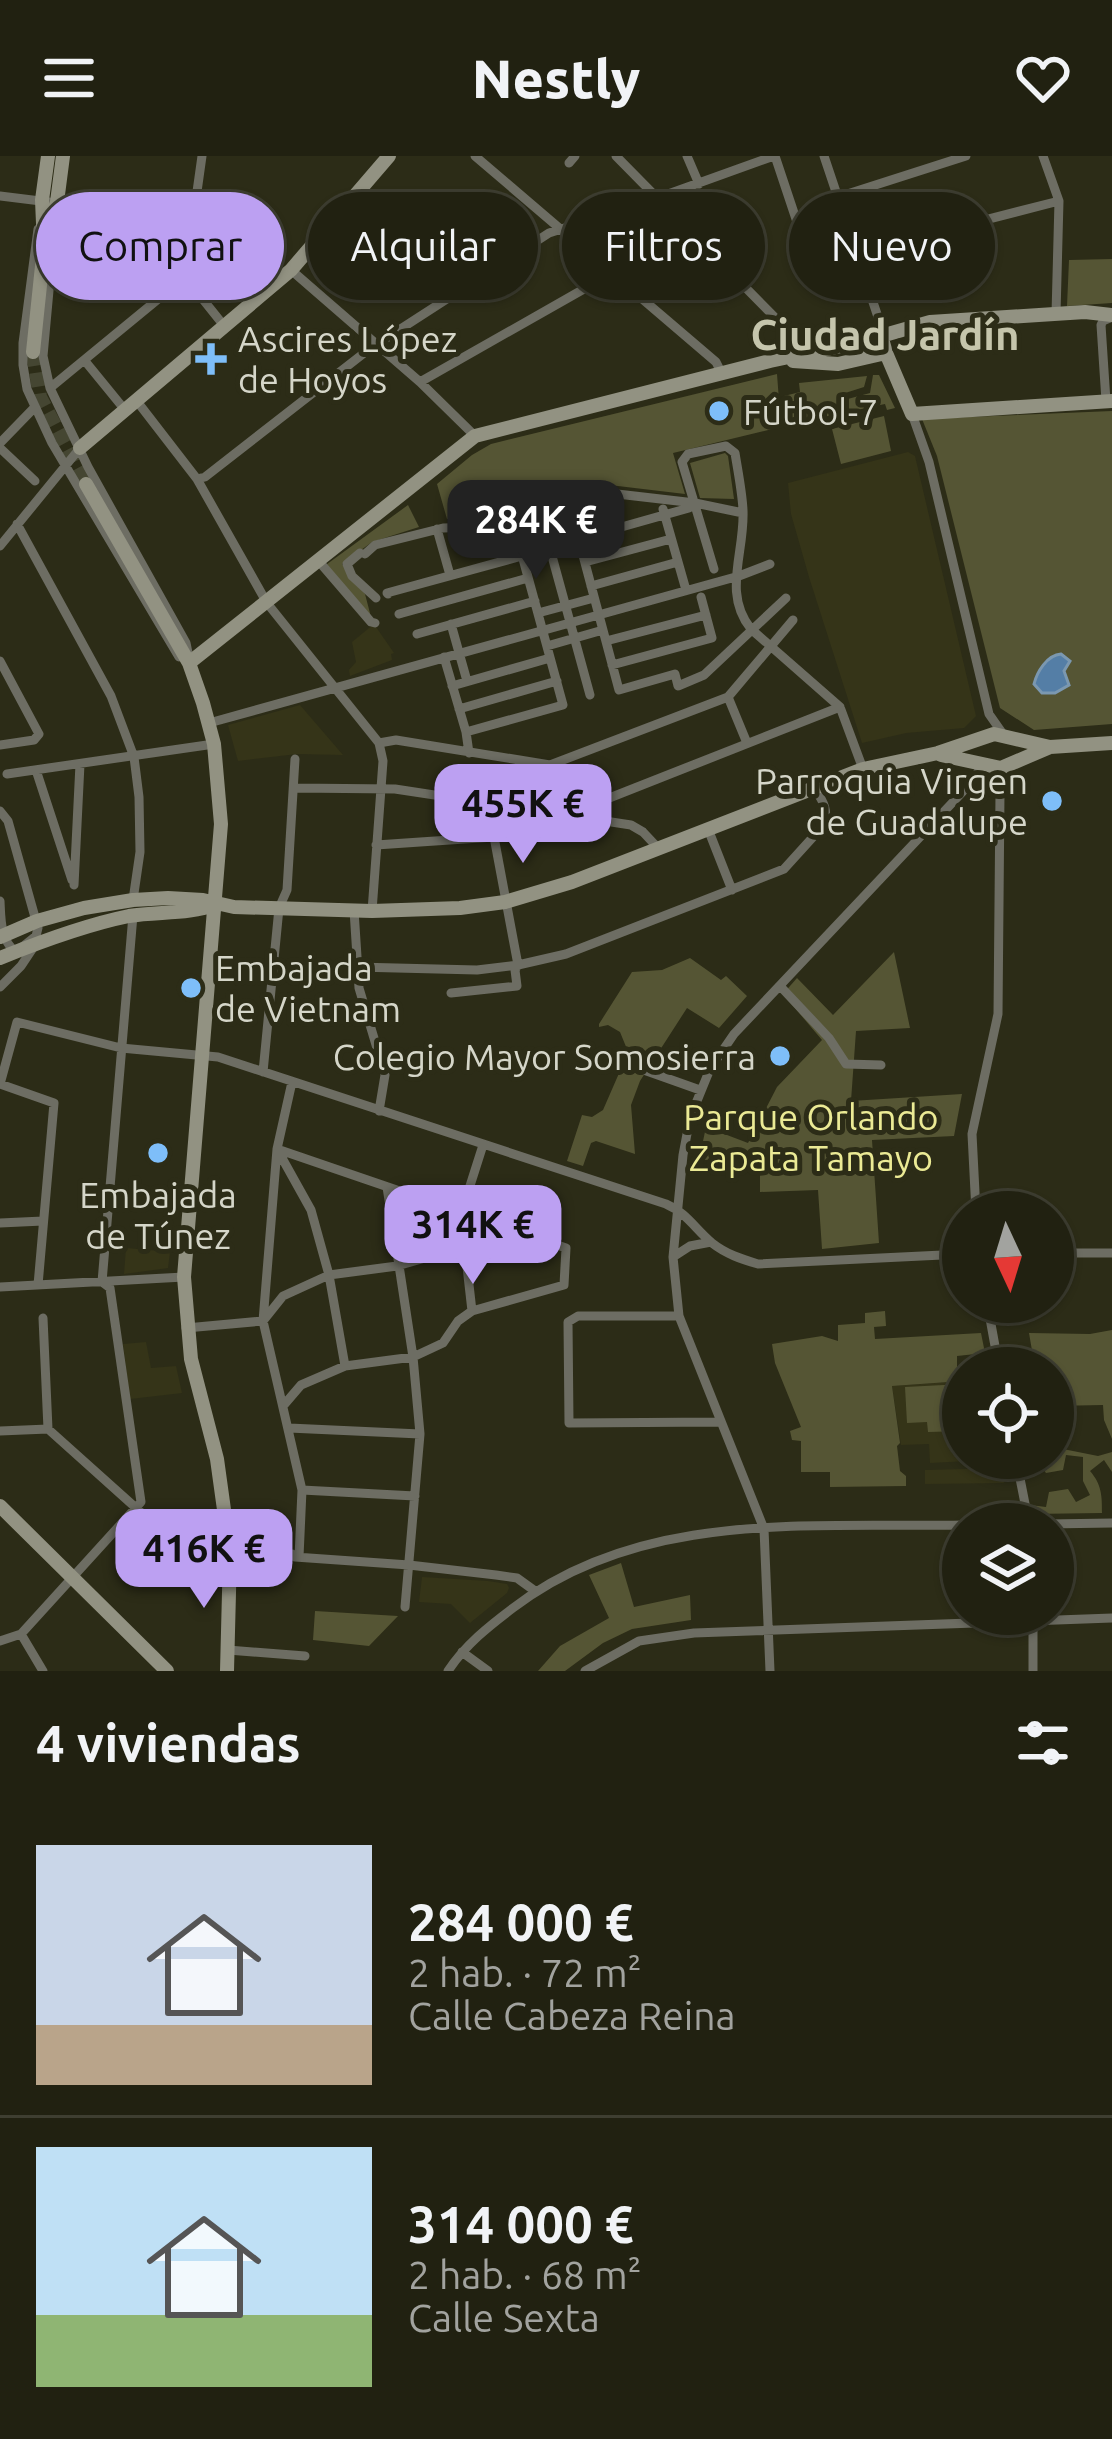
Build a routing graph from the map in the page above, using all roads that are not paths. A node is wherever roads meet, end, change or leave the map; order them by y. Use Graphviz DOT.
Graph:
graph roads {
  1 [pos="48,156"];
  2 [pos="63,156"];
  3 [pos="202,156"];
  4 [pos="389,156"];
  5 [pos="475,156"];
  6 [pos="616,156"];
  7 [pos="687,156"];
  8 [pos="774,156"];
  9 [pos="824,156"];
  10 [pos="966,156"];
  11 [pos="1043,156"];
  12 [pos="699,184"];
  13 [pos="50,192"];
  14 [pos="53,192"];
  15 [pos="198,192"];
  16 [pos="651,192"];
  17 [pos="675,192"];
  18 [pos="836,192"];
  19 [pos="854,192"];
  20 [pos="0,196"];
  21 [pos="36,200"];
  22 [pos="789,201"];
  23 [pos="1059,202"];
  24 [pos="995,218"];
  25 [pos="560,228"];
  26 [pos="291,270"];
  27 [pos="36,271"];
  28 [pos="38,300"];
  29 [pos="46,300"];
  30 [pos="158,300"];
  31 [pos="203,300"];
  32 [pos="564,300"];
  33 [pos="643,300"];
  34 [pos="757,300"];
  35 [pos="870,300"];
  36 [pos="1056,314"];
  37 [pos="1112,316"];
  38 [pos="225,327"];
  39 [pos="881,335"];
  40 [pos="376,344"];
  41 [pos="838,347"];
  42 [pos="33,352"];
  43 [pos="812,352"];
  44 [pos="886,353"];
  45 [pos="85,361"];
  46 [pos="770,362"];
  47 [pos="838,364"];
  48 [pos="24,374"];
  49 [pos="722,374"];
  50 [pos="420,382"];
  51 [pos="50,388"];
  52 [pos="1109,401"];
  53 [pos="130,405"];
  54 [pos="57,406"];
  55 [pos="35,411"];
  56 [pos="912,414"];
  57 [pos="476,436"];
  58 [pos="0,445"];
  59 [pos="80,448"];
  60 [pos="64,464"];
  61 [pos="197,479"];
  62 [pos="35,481"];
  63 [pos="86,484"];
  64 [pos="640,502"];
  65 [pos="569,503"];
  66 [pos="692,506"];
  67 [pos="663,510"];
  68 [pos="743,512"];
  69 [pos="541,516"];
  70 [pos="646,520"];
  71 [pos="17,524"];
  72 [pos="514,526"];
  73 [pos="437,529"];
  74 [pos="579,539"];
  75 [pos="671,539"];
  76 [pos="0,546"];
  77 [pos="522,556"];
  78 [pos="585,562"];
  79 [pos="678,562"];
  80 [pos="770,564"];
  81 [pos="322,565"];
  82 [pos="715,569"];
  83 [pos="448,570"];
  84 [pos="739,576"];
  85 [pos="528,578"];
  86 [pos="686,590"];
  87 [pos="593,592"];
  88 [pos="388,595"];
  89 [pos="701,597"];
  90 [pos="376,598"];
  91 [pos="786,598"];
  92 [pos="535,601"];
  93 [pos="267,603"];
  94 [pos="566,606"];
  95 [pos="399,614"];
  96 [pos="538,614"];
  97 [pos="599,614"];
  98 [pos="706,615"];
  99 [pos="793,620"];
  100 [pos="375,622"];
  101 [pos="570,622"];
  102 [pos="451,625"];
  103 [pos="751,629"];
  104 [pos="542,630"];
  105 [pos="417,634"];
  106 [pos="604,636"];
  107 [pos="575,638"];
  108 [pos="771,646"];
  109 [pos="549,652"];
  110 [pos="459,653"];
  111 [pos="444,657"];
  112 [pos="0,661"];
  113 [pos="189,663"];
  114 [pos="612,665"];
  115 [pos="467,681"];
  116 [pos="557,681"];
  117 [pos="452,686"];
  118 [pos="334,688"];
  119 [pos="590,695"];
  120 [pos="728,697"];
  121 [pos="840,706"];
  122 [pos="459,709"];
  123 [pos="989,714"];
  124 [pos="208,723"];
  125 [pos="466,732"];
  126 [pos="1010,737"];
  127 [pos="978,740"];
  128 [pos="379,743"];
  129 [pos="747,743"];
  130 [pos="1112,743"];
  131 [pos="214,744"];
  132 [pos="0,745"];
  133 [pos="1050,747"];
  134 [pos="469,753"];
  135 [pos="936,754"];
  136 [pos="134,757"];
  137 [pos="295,759"];
  138 [pos="1014,762"];
  139 [pos="80,764"];
  140 [pos="980,764"];
  141 [pos="550,765"];
  142 [pos="863,769"];
  143 [pos="36,770"];
  144 [pos="7,774"];
  145 [pos="814,787"];
  146 [pos="294,788"];
  147 [pos="381,790"];
  148 [pos="0,811"];
  149 [pos="546,812"];
  150 [pos="584,817"];
  151 [pos="708,829"];
  152 [pos="494,838"];
  153 [pos="376,845"];
  154 [pos="658,848"];
  155 [pos="731,890"];
  156 [pos="0,901"];
  157 [pos="505,902"];
  158 [pos="216,904"];
  159 [pos="133,908"];
  160 [pos="279,908"];
  161 [pos="354,910"];
  162 [pos="372,911"];
  163 [pos="37,921"];
  164 [pos="1,937"];
  165 [pos="36,944"];
  166 [pos="16,952"];
  167 [pos="0,958"];
  168 [pos="518,965"];
  169 [pos="356,968"];
  170 [pos="780,986"];
  171 [pos="0,987"];
  172 [pos="451,993"];
  173 [pos="122,1048"];
  174 [pos="203,1055"];
  175 [pos="624,1063"];
  176 [pos="881,1065"];
  177 [pos="263,1072"];
  178 [pos="292,1082"];
  179 [pos="0,1084"];
  180 [pos="700,1090"];
  181 [pos="379,1111"];
  182 [pos="483,1145"];
  183 [pos="277,1149"];
  184 [pos="387,1187"];
  185 [pos="975,1191"];
  186 [pos="677,1208"];
  187 [pos="461,1214"];
  188 [pos="43,1221"];
  189 [pos="0,1223"];
  190 [pos="462,1230"];
  191 [pos="711,1242"];
  192 [pos="1112,1252"];
  193 [pos="1074,1253"];
  194 [pos="942,1255"];
  195 [pos="673,1257"];
  196 [pos="397,1266"];
  197 [pos="329,1275"];
  198 [pos="184,1277"];
  199 [pos="101,1282"];
  200 [pos="38,1285"];
  201 [pos="0,1287"];
  202 [pos="472,1310"];
  203 [pos="679,1316"];
  204 [pos="43,1318"];
  205 [pos="263,1321"];
  206 [pos="187,1328"];
  207 [pos="413,1357"];
  208 [pos="345,1366"];
  209 [pos="283,1406"];
  210 [pos="720,1421"];
  211 [pos="289,1427"];
  212 [pos="48,1429"];
  213 [pos="0,1431"];
  214 [pos="420,1434"];
  215 [pos="302,1490"];
  216 [pos="415,1496"];
  217 [pos="0,1505"];
  218 [pos="136,1509"];
  219 [pos="1112,1523"];
  220 [pos="1074,1524"];
  221 [pos="942,1526"];
  222 [pos="764,1529"];
  223 [pos="230,1553"];
  224 [pos="299,1558"];
  225 [pos="409,1564"];
  226 [pos="74,1578"];
  227 [pos="535,1591"];
  228 [pos="406,1607"];
  229 [pos="1074,1618"];
  230 [pos="1112,1618"];
  231 [pos="942,1621"];
  232 [pos="768,1630"];
  233 [pos="21,1634"];
  234 [pos="1033,1635"];
  235 [pos="0,1641"];
  236 [pos="228,1650"];
  237 [pos="462,1652"];
  238 [pos="305,1656"];
  239 [pos="43,1671"];
  240 [pos="166,1671"];
  241 [pos="227,1671"];
  242 [pos="448,1671"];
  243 [pos="488,1671"];
  244 [pos="586,1671"];
  245 [pos="770,1671"];
  246 [pos="1033,1671"];
  1 -- 13 [label="street"];
  2 -- 14 [label="street"];
  3 -- 15 [label="street"];
  4 -- 26 [label="street"];
  5 -- 25 [label="street"];
  6 -- 16 [label="street"];
  7 -- 12 [label="street"];
  8 -- 12 [label="street"];
  8 -- 22 [label="street"];
  9 -- 18 [label="street"];
  10 -- 19 [label="street"];
  11 -- 23 [label="street"];
  12 -- 17 [label="street"];
  20 -- 21 [label="street"];
  23 -- 24 [label="street"];
  23 -- 36 [label="street"];
  25 -- 40 [label="street"];
  26 -- 38 [label="street"];
  26 -- 40 [label="street"];
  27 -- 48 [label="street"];
  28 -- 42 [label="street"];
  29 -- 51 [label="street"];
  30 -- 45 [label="street"];
  31 -- 38 [label="street"];
  32 -- 50 [label="street"];
  33 -- 49 [label="street"];
  34 -- 43 [label="street"];
  35 -- 39 [label="street"];
  36 -- 37 [label="street"];
  36 -- 39 [label="street"];
  37 -- 52 [label="street"];
  38 -- 53 [label="street"];
  39 -- 41 [label="street"];
  39 -- 44 [label="street"];
  40 -- 50 [label="street"];
  40 -- 61 [label="street"];
  41 -- 43 [label="street"];
  41 -- 47 [label="street"];
  43 -- 46 [label="street"];
  44 -- 47 [label="street"];
  44 -- 56 [label="street"];
  45 -- 51 [label="street"];
  45 -- 53 [label="street"];
  46 -- 47 [label="street"];
  46 -- 49 [label="street"];
  48 -- 51 [label="street"];
  48 -- 55 [label="street"];
  49 -- 57 [label="street"];
  50 -- 57 [label="street"];
  51 -- 54 [label="street"];
  52 -- 56 [label="street"];
  53 -- 59 [label="street"];
  53 -- 61 [label="street"];
  54 -- 55 [label="street"];
  54 -- 59 [label="street"];
  55 -- 58 [label="street"];
  55 -- 60 [label="street"];
  56 -- 123 [label="street"];
  57 -- 93 [label="street"];
  58 -- 62 [label="street"];
  59 -- 60 [label="street"];
  59 -- 113 [label="street"];
  60 -- 71 [label="street"];
  60 -- 113 [label="street"];
  61 -- 93 [label="street"];
  63 -- 113 [label="street"];
  64 -- 70 [label="street"];
  65 -- 66 [label="street"];
  65 -- 69 [label="street"];
  65 -- 74 [label="street"];
  66 -- 67 [label="street"];
  66 -- 68 [label="street"];
  66 -- 68 [label="street"];
  66 -- 82 [label="street"];
  67 -- 70 [label="street"];
  67 -- 75 [label="street"];
  68 -- 84 [label="street"];
  69 -- 72 [label="street"];
  69 -- 94 [label="street"];
  70 -- 74 [label="street"];
  71 -- 76 [label="street"];
  71 -- 136 [label="street"];
  72 -- 73 [label="street"];
  72 -- 77 [label="street"];
  73 -- 83 [label="street"];
  73 -- 90 [label="street"];
  74 -- 78 [label="street"];
  75 -- 78 [label="street"];
  75 -- 79 [label="street"];
  77 -- 83 [label="street"];
  77 -- 85 [label="street"];
  78 -- 87 [label="street"];
  79 -- 86 [label="street"];
  79 -- 87 [label="street"];
  80 -- 84 [label="street"];
  81 -- 100 [label="street"];
  83 -- 88 [label="street"];
  84 -- 86 [label="street"];
  84 -- 103 [label="street"];
  85 -- 92 [label="street"];
  85 -- 95 [label="street"];
  86 -- 97 [label="street"];
  87 -- 94 [label="street"];
  87 -- 97 [label="street"];
  89 -- 98 [label="street"];
  91 -- 103 [label="street"];
  92 -- 96 [label="street"];
  92 -- 102 [label="street"];
  93 -- 113 [label="street"];
  93 -- 118 [label="street"];
  94 -- 96 [label="street"];
  94 -- 101 [label="street"];
  96 -- 104 [label="street"];
  97 -- 101 [label="street"];
  97 -- 106 [label="street"];
  98 -- 106 [label="street"];
  98 -- 114 [label="street"];
  99 -- 108 [label="street"];
  101 -- 104 [label="street"];
  101 -- 107 [label="street"];
  102 -- 105 [label="street"];
  102 -- 110 [label="street"];
  103 -- 108 [label="street"];
  103 -- 114 [label="street"];
  104 -- 109 [label="street"];
  104 -- 110 [label="street"];
  106 -- 107 [label="street"];
  106 -- 114 [label="street"];
  107 -- 109 [label="street"];
  107 -- 119 [label="street"];
  108 -- 120 [label="street"];
  108 -- 121 [label="street"];
  109 -- 115 [label="street"];
  109 -- 116 [label="street"];
  110 -- 111 [label="street"];
  110 -- 115 [label="street"];
  111 -- 117 [label="street"];
  111 -- 118 [label="street"];
  112 -- 132 [label="street"];
  113 -- 124 [label="street"];
  115 -- 117 [label="street"];
  116 -- 122 [label="street"];
  116 -- 125 [label="street"];
  117 -- 122 [label="street"];
  118 -- 124 [label="street"];
  118 -- 128 [label="street"];
  120 -- 129 [label="street"];
  120 -- 141 [label="street"];
  121 -- 129 [label="street"];
  121 -- 142 [label="street"];
  122 -- 125 [label="street"];
  123 -- 126 [label="street"];
  123 -- 127 [label="street"];
  124 -- 131 [label="street"];
  125 -- 134 [label="street"];
  126 -- 127 [label="street"];
  126 -- 133 [label="street"];
  126 -- 138 [label="street"];
  127 -- 135 [label="street"];
  127 -- 140 [label="street"];
  128 -- 134 [label="street"];
  128 -- 147 [label="street"];
  129 -- 150 [label="street"];
  130 -- 133 [label="street"];
  131 -- 136 [label="street"];
  131 -- 158 [label="street"];
  133 -- 138 [label="street"];
  134 -- 141 [label="street"];
  135 -- 140 [label="street"];
  135 -- 142 [label="street"];
  136 -- 139 [label="street"];
  136 -- 159 [label="street"];
  137 -- 146 [label="street"];
  138 -- 140 [label="street"];
  138 -- 185 [label="street"];
  139 -- 143 [label="street"];
  139 -- 143 [label="street"];
  140 -- 170 [label="street"];
  141 -- 149 [label="street"];
  142 -- 145 [label="street"];
  143 -- 144 [label="street"];
  145 -- 151 [label="street"];
  145 -- 155 [label="street"];
  146 -- 147 [label="street"];
  146 -- 160 [label="street"];
  147 -- 149 [label="street"];
  147 -- 153 [label="street"];
  148 -- 163 [label="street"];
  149 -- 150 [label="street"];
  149 -- 152 [label="street"];
  150 -- 154 [label="street"];
  151 -- 154 [label="street"];
  151 -- 155 [label="street"];
  152 -- 153 [label="street"];
  152 -- 157 [label="street"];
  153 -- 162 [label="street"];
  154 -- 157 [label="street"];
  155 -- 168 [label="street"];
  156 -- 164 [label="street"];
  157 -- 162 [label="street"];
  157 -- 168 [label="street"];
  158 -- 159 [label="street"];
  158 -- 160 [label="street"];
  158 -- 174 [label="street"];
  159 -- 163 [label="street"];
  159 -- 165 [label="street"];
  159 -- 173 [label="street"];
  160 -- 161 [label="street"];
  160 -- 177 [label="street"];
  161 -- 162 [label="street"];
  161 -- 169 [label="street"];
  163 -- 164 [label="street"];
  163 -- 166 [label="street"];
  164 -- 166 [label="street"];
  165 -- 166 [label="street"];
  165 -- 171 [label="street"];
  166 -- 167 [label="street"];
  168 -- 169 [label="street"];
  168 -- 172 [label="street"];
  169 -- 181 [label="street"];
  170 -- 176 [label="street"];
  170 -- 180 [label="street"];
  173 -- 174 [label="street"];
  173 -- 179 [label="street"];
  173 -- 199 [label="street"];
  174 -- 177 [label="street"];
  174 -- 198 [label="street"];
  175 -- 180 [label="street"];
  177 -- 178 [label="street"];
  178 -- 181 [label="street"];
  178 -- 183 [label="street"];
  179 -- 188 [label="street"];
  180 -- 186 [label="street"];
  181 -- 182 [label="street"];
  182 -- 186 [label="street"];
  182 -- 187 [label="street"];
  183 -- 184 [label="street"];
  183 -- 197 [label="street"];
  183 -- 205 [label="street"];
  184 -- 187 [label="street"];
  184 -- 196 [label="street"];
  186 -- 191 [label="street"];
  186 -- 195 [label="street"];
  187 -- 190 [label="street"];
  187 -- 202 [label="street"];
  188 -- 189 [label="street"];
  188 -- 200 [label="street"];
  190 -- 196 [label="street"];
  190 -- 202 [label="street"];
  191 -- 194 [label="street"];
  191 -- 195 [label="street"];
  192 -- 193 [label="street"];
  195 -- 203 [label="street"];
  196 -- 197 [label="street"];
  196 -- 207 [label="street"];
  197 -- 205 [label="street"];
  197 -- 208 [label="street"];
  198 -- 199 [label="street"];
  198 -- 206 [label="street"];
  199 -- 200 [label="street"];
  199 -- 218 [label="street"];
  200 -- 201 [label="street"];
  202 -- 207 [label="street"];
  203 -- 210 [label="street"];
  203 -- 210 [label="street"];
  204 -- 212 [label="street"];
  205 -- 206 [label="street"];
  205 -- 209 [label="street"];
  206 -- 223 [label="street"];
  207 -- 208 [label="street"];
  207 -- 214 [label="street"];
  208 -- 209 [label="street"];
  209 -- 211 [label="street"];
  210 -- 222 [label="street"];
  211 -- 214 [label="street"];
  211 -- 215 [label="street"];
  212 -- 213 [label="street"];
  212 -- 218 [label="street"];
  214 -- 216 [label="street"];
  215 -- 216 [label="street"];
  215 -- 224 [label="street"];
  216 -- 225 [label="street"];
  217 -- 226 [label="street"];
  218 -- 223 [label="street"];
  218 -- 226 [label="street"];
  219 -- 220 [label="street"];
  221 -- 222 [label="street"];
  222 -- 227 [label="street"];
  222 -- 232 [label="street"];
  223 -- 224 [label="street"];
  223 -- 236 [label="street"];
  224 -- 225 [label="street"];
  225 -- 227 [label="street"];
  225 -- 228 [label="street"];
  226 -- 233 [label="street"];
  226 -- 240 [label="street"];
  227 -- 237 [label="street"];
  229 -- 230 [label="street"];
  231 -- 232 [label="street"];
  232 -- 244 [label="street"];
  232 -- 245 [label="street"];
  233 -- 235 [label="street"];
  233 -- 239 [label="street"];
  234 -- 246 [label="street"];
  236 -- 238 [label="street"];
  236 -- 241 [label="street"];
  237 -- 242 [label="street"];
  237 -- 243 [label="street"];
}
